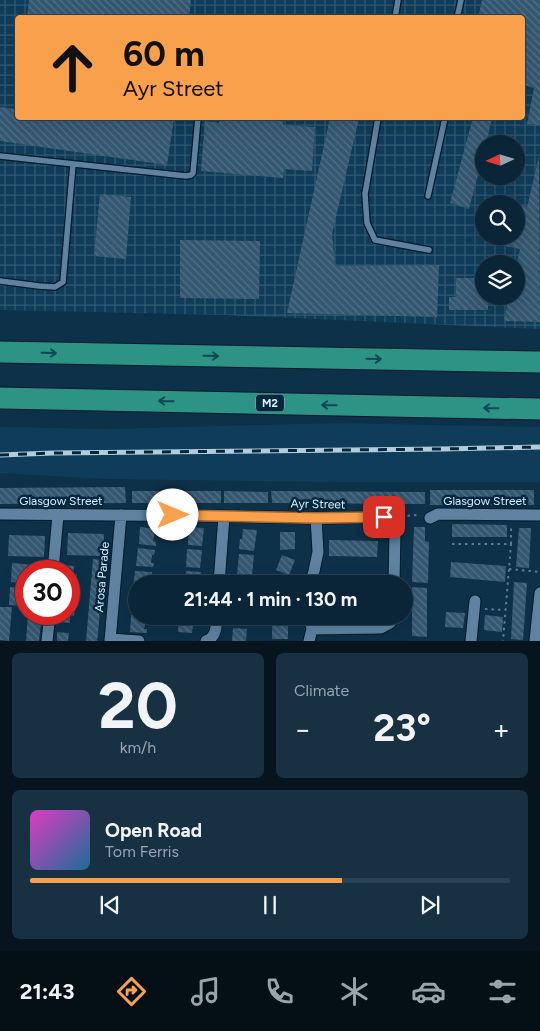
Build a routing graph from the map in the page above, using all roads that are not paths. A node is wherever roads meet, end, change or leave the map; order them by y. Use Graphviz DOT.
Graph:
graph roads {
  1 [pos="398,0"];
  2 [pos="461,0"];
  3 [pos="396,15"];
  4 [pos="457,15"];
  5 [pos="198,120"];
  6 [pos="378,120"];
  7 [pos="445,120"];
  8 [pos="0,156"];
  9 [pos="73,164"];
  10 [pos="428,196"];
  11 [pos="429,250"];
  12 [pos="0,281"];
  13 [pos="0,352"];
  14 [pos="540,362"];
  15 [pos="0,398"];
  16 [pos="540,409"];
  17 [pos="0,514"];
  18 [pos="58,515"];
  19 [pos="121,515"];
  20 [pos="540,515"];
  21 [pos="224,516"];
  22 [pos="316,518"];
  23 [pos="430,518"];
  24 [pos="54,560"];
  25 [pos="220,575"];
  26 [pos="313,575"];
  27 [pos="394,575"];
  28 [pos="540,593"];
  29 [pos="474,605"];
  30 [pos="49,625"];
  31 [pos="216,625"];
  32 [pos="386,625"];
  33 [pos="311,635"];
  34 [pos="110,640"];
  35 [pos="48,641"];
  36 [pos="139,641"];
  37 [pos="206,641"];
  38 [pos="472,641"];
  39 [pos="536,641"];
  1 -- 3 [label="lane"];
  2 -- 4 [label="lane"];
  5 -- 9 [label="lane"];
  6 -- 11 [label="lane"];
  7 -- 10 [label="lane"];
  8 -- 9 [label="lane"];
  9 -- 12 [label="lane"];
  13 -- 14 [label="highway, one-way"];
  16 -- 15 [label="highway, M2, one-way"];
  17 -- 18 [label="street, Glasgow Street"];
  18 -- 19 [label="street, Glasgow Street"];
  18 -- 24 [label="street"];
  19 -- 21 [label="street, Glasgow Street"];
  19 -- 34 [label="street, Arosa Parade"];
  20 -- 23 [label="street, Glasgow Street"];
  21 -- 22 [label="street, Ayr Street"];
  21 -- 25 [label="street"];
  22 -- 26 [label="street"];
  22 -- 27 [label="street, Ayr Street"];
  28 -- 39 [label="street"];
  29 -- 38 [label="street"];
  30 -- 35 [label="street"];
  31 -- 37 [label="street"];
  32 -- 33 [label="street"];
  34 -- 36 [label="street"];
}
